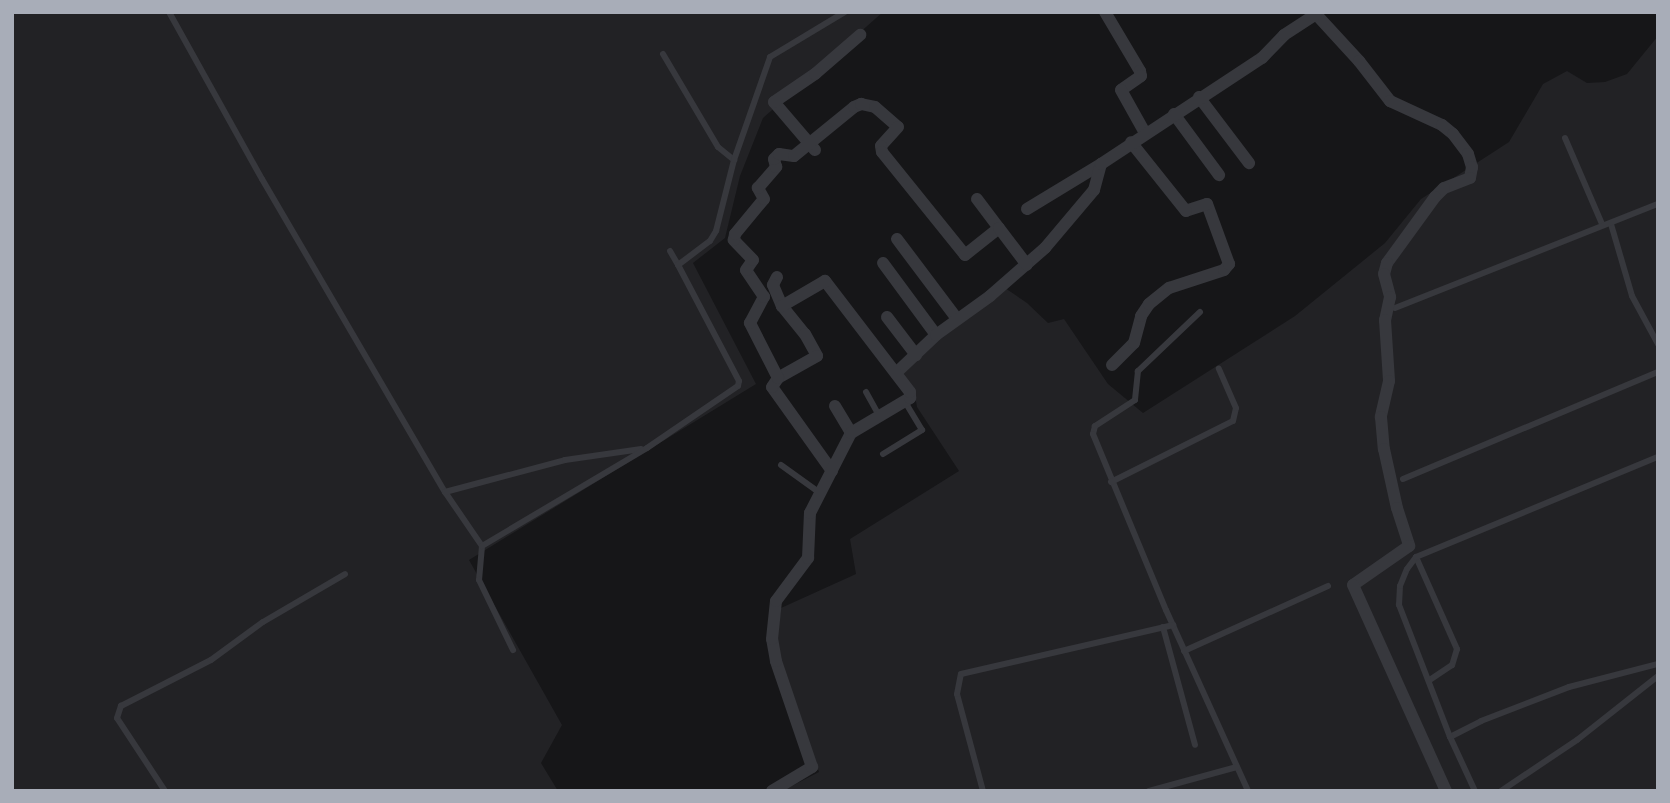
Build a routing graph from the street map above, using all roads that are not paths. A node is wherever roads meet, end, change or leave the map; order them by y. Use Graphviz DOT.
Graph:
graph roads {
  1 [pos="169,12"];
  2 [pos="845,12"];
  3 [pos="1105,12"];
  4 [pos="1315,13"];
  5 [pos="860,35"];
  6 [pos="663,54"];
  7 [pos="1199,97"];
  8 [pos="1174,114"];
  9 [pos="1145,133"];
  10 [pos="1566,138"];
  11 [pos="1131,142"];
  12 [pos="812,147"];
  13 [pos="734,160"];
  14 [pos="1249,163"];
  15 [pos="1101,164"];
  16 [pos="1219,175"];
  17 [pos="977,199"];
  18 [pos="1658,204"];
  19 [pos="1027,209"];
  20 [pos="1602,224"];
  21 [pos="1611,224"];
  22 [pos="999,228"];
  23 [pos="897,239"];
  24 [pos="670,251"];
  25 [pos="883,263"];
  26 [pos="678,265"];
  27 [pos="1027,265"];
  28 [pos="777,277"];
  29 [pos="782,306"];
  30 [pos="1395,308"];
  31 [pos="1200,312"];
  32 [pos="887,317"];
  33 [pos="957,319"];
  34 [pos="936,335"];
  35 [pos="1658,344"];
  36 [pos="916,355"];
  37 [pos="1112,365"];
  38 [pos="1219,369"];
  39 [pos="1658,372"];
  40 [pos="895,373"];
  41 [pos="778,378"];
  42 [pos="866,392"];
  43 [pos="906,403"];
  44 [pos="835,406"];
  45 [pos="880,416"];
  46 [pos="851,433"];
  47 [pos="647,448"];
  48 [pos="883,454"];
  49 [pos="1658,457"];
  50 [pos="781,465"];
  51 [pos="832,471"];
  52 [pos="1403,480"];
  53 [pos="1111,482"];
  54 [pos="445,492"];
  55 [pos="820,493"];
  56 [pos="482,546"];
  57 [pos="1416,557"];
  58 [pos="345,574"];
  59 [pos="1328,586"];
  60 [pos="1172,625"];
  61 [pos="1163,628"];
  62 [pos="513,650"];
  63 [pos="1184,651"];
  64 [pos="1658,664"];
  65 [pos="1658,676"];
  66 [pos="1430,680"];
  67 [pos="1450,737"];
  68 [pos="1195,745"];
  69 [pos="1237,767"];
  70 [pos="166,791"];
  71 [pos="772,791"];
  72 [pos="983,791"];
  73 [pos="1149,791"];
  74 [pos="1248,791"];
  75 [pos="1446,791"];
  76 [pos="1475,791"];
  77 [pos="1500,791"];
  1 -- 54 [label="lane"];
  2 -- 13 [label="lane"];
  3 -- 9 [label="street"];
  4 -- 7 [label="street"];
  4 -- 75 [label="street"];
  5 -- 12 [label="street"];
  6 -- 13 [label="lane"];
  7 -- 8 [label="street"];
  7 -- 14 [label="street"];
  8 -- 9 [label="street"];
  8 -- 16 [label="street"];
  9 -- 11 [label="street"];
  10 -- 20 [label="lane"];
  11 -- 15 [label="street"];
  11 -- 37 [label="street"];
  12 -- 22 [label="street"];
  12 -- 41 [label="street"];
  13 -- 26 [label="lane"];
  15 -- 19 [label="street"];
  15 -- 27 [label="street"];
  17 -- 22 [label="street"];
  18 -- 21 [label="lane"];
  20 -- 21 [label="lane"];
  20 -- 30 [label="lane"];
  21 -- 35 [label="lane"];
  22 -- 27 [label="street"];
  23 -- 33 [label="street"];
  24 -- 26 [label="lane"];
  25 -- 34 [label="street"];
  26 -- 47 [label="lane"];
  27 -- 33 [label="street"];
  28 -- 29 [label="street"];
  29 -- 40 [label="street"];
  29 -- 41 [label="street"];
  31 -- 53 [label="lane"];
  32 -- 36 [label="street"];
  33 -- 34 [label="street"];
  34 -- 36 [label="street"];
  36 -- 40 [label="street"];
  38 -- 53 [label="lane"];
  39 -- 52 [label="lane"];
  40 -- 43 [label="street"];
  41 -- 51 [label="street"];
  42 -- 45 [label="lane"];
  43 -- 45 [label="street"];
  43 -- 48 [label="lane"];
  44 -- 46 [label="street"];
  45 -- 46 [label="street"];
  46 -- 51 [label="street"];
  47 -- 54 [label="lane"];
  47 -- 56 [label="lane"];
  49 -- 57 [label="lane"];
  50 -- 55 [label="lane"];
  51 -- 55 [label="street"];
  53 -- 60 [label="lane"];
  54 -- 56 [label="lane"];
  55 -- 71 [label="street"];
  56 -- 62 [label="lane"];
  57 -- 66 [label="lane"];
  57 -- 66 [label="lane"];
  58 -- 70 [label="lane"];
  59 -- 63 [label="lane"];
  60 -- 61 [label="lane"];
  60 -- 63 [label="lane"];
  61 -- 68 [label="lane"];
  61 -- 72 [label="lane"];
  63 -- 69 [label="lane"];
  64 -- 67 [label="lane"];
  65 -- 77 [label="lane"];
  66 -- 67 [label="lane"];
  67 -- 76 [label="lane"];
  69 -- 73 [label="lane"];
  69 -- 74 [label="lane"];
}
